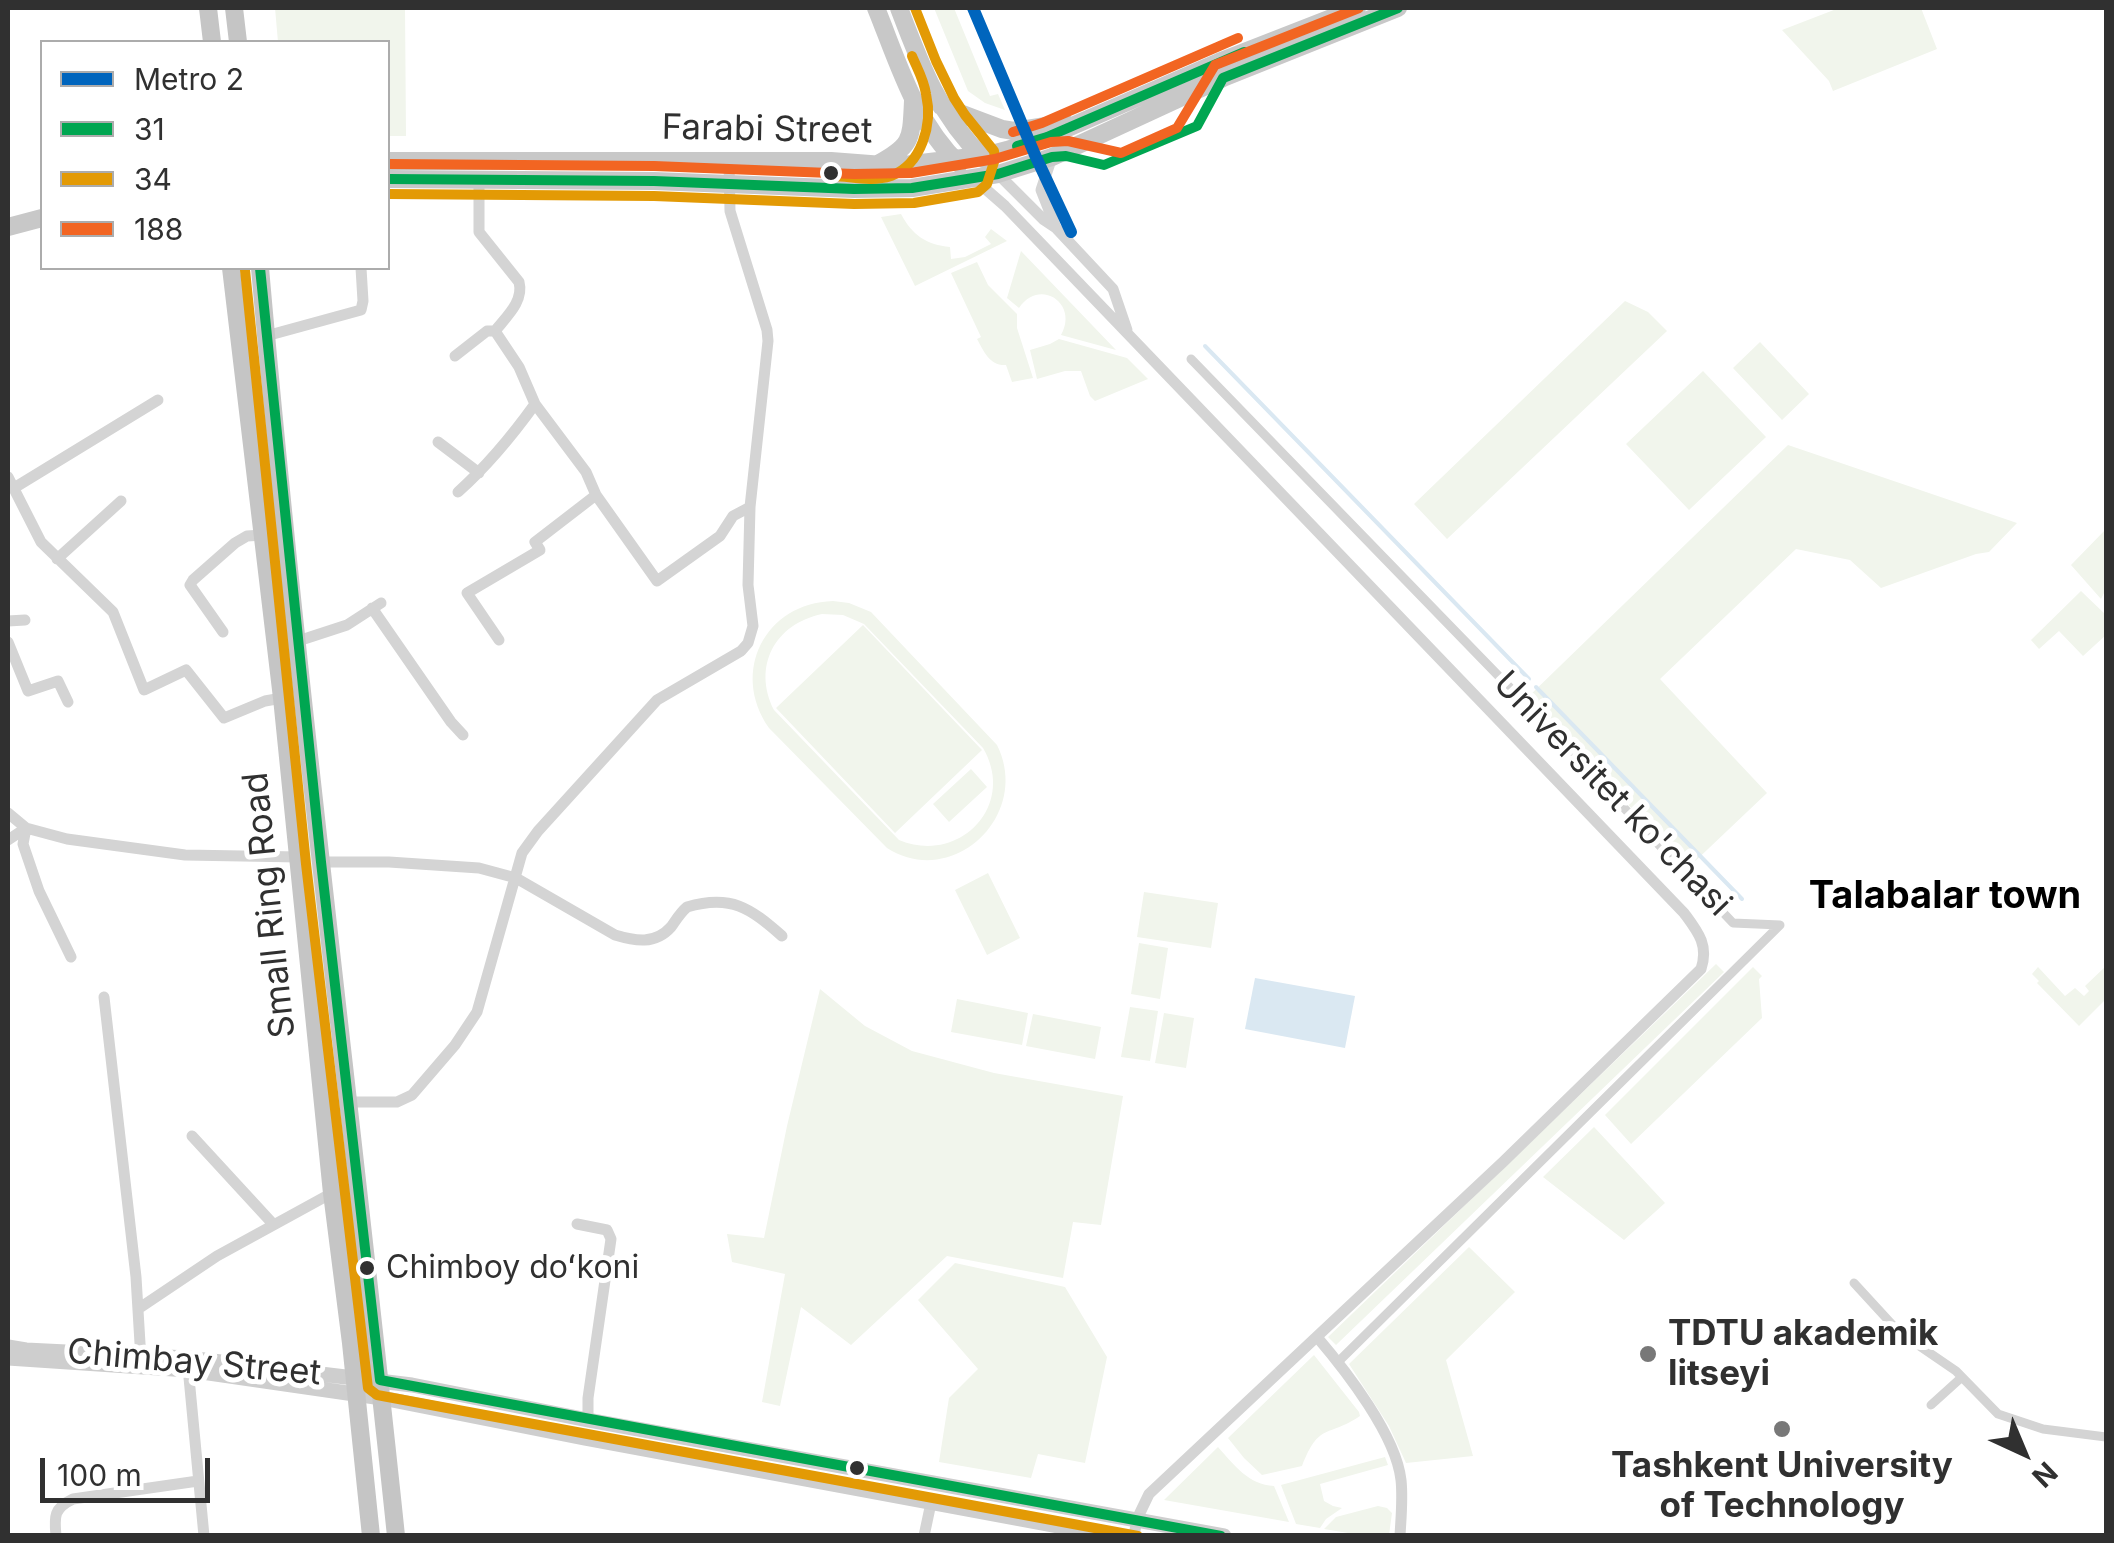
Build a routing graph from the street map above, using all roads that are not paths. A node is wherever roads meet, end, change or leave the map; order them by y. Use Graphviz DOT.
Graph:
graph roads {
  1 [pos="208,8"];
  2 [pos="234,8"];
  3 [pos="876,8"];
  4 [pos="899,8"];
  5 [pos="1357,8"];
  6 [pos="1398,8"];
  7 [pos="212,40"];
  8 [pos="238,40"];
  9 [pos="913,100"];
  10 [pos="941,106"];
  11 [pos="1081,121"];
  12 [pos="980,156"];
  13 [pos="1052,157"];
  14 [pos="953,159"];
  15 [pos="729,160"];
  16 [pos="390,162"];
  17 [pos="878,164"];
  18 [pos="998,174"];
  19 [pos="480,178"];
  20 [pos="974,178"];
  21 [pos="390,180"];
  22 [pos="729,183"];
  23 [pos="40,219"];
  24 [pos="8,227"];
  25 [pos="1056,228"];
  26 [pos="40,231"];
  27 [pos="8,239"];
  28 [pos="231,270"];
  29 [pos="260,270"];
  30 [pos="361,270"];
  31 [pos="495,330"];
  32 [pos="1128,334"];
  33 [pos="266,336"];
  34 [pos="455,356"];
  35 [pos="1191,359"];
  36 [pos="158,400"];
  37 [pos="534,404"];
  38 [pos="438,442"];
  39 [pos="479,473"];
  40 [pos="10,482"];
  41 [pos="458,492"];
  42 [pos="596,495"];
  43 [pos="120,501"];
  44 [pos="750,507"];
  45 [pos="263,535"];
  46 [pos="56,559"];
  47 [pos="25,620"];
  48 [pos="8,621"];
  49 [pos="223,632"];
  50 [pos="499,640"];
  51 [pos="298,641"];
  52 [pos="8,642"];
  53 [pos="282,698"];
  54 [pos="68,702"];
  55 [pos="463,734"];
  56 [pos="8,813"];
  57 [pos="26,828"];
  58 [pos="8,840"];
  59 [pos="299,857"];
  60 [pos="321,862"];
  61 [pos="516,878"];
  62 [pos="782,936"];
  63 [pos="72,957"];
  64 [pos="104,997"];
  65 [pos="340,1031"];
  66 [pos="315,1034"];
  67 [pos="350,1102"];
  68 [pos="192,1136"];
  69 [pos="332,1193"];
  70 [pos="274,1224"];
  71 [pos="578,1224"];
  72 [pos="1854,1283"];
  73 [pos="138,1308"];
  74 [pos="1317,1337"];
  75 [pos="8,1347"];
  76 [pos="8,1358"];
  77 [pos="140,1362"];
  78 [pos="1338,1362"];
  79 [pos="188,1364"];
  80 [pos="1962,1377"];
  81 [pos="355,1385"];
  82 [pos="381,1389"];
  83 [pos="1931,1406"];
  84 [pos="588,1420"];
  85 [pos="584,1438"];
  86 [pos="2106,1438"];
  87 [pos="772,1453"];
  88 [pos="768,1472"];
  89 [pos="198,1481"];
  90 [pos="931,1503"];
  91 [pos="1135,1528"];
  92 [pos="56,1536"];
  93 [pos="204,1536"];
  94 [pos="370,1536"];
  95 [pos="396,1536"];
  96 [pos="924,1536"];
  97 [pos="1112,1536"];
  98 [pos="1224,1536"];
  99 [pos="1400,1536"];
  1 -- 7 [label="highway"];
  2 -- 8 [label="highway"];
  3 -- 9 [label="main road"];
  4 -- 10 [label="main road"];
  5 -- 11 [label="main road, Farabi Street"];
  6 -- 13 [label="main road"];
  9 -- 14 [label="main road"];
  9 -- 17 [label="main road"];
  10 -- 11 [label="main road"];
  10 -- 12 [label="main road"];
  11 -- 12 [label="main road, Farabi Street"];
  12 -- 14 [label="main road, Farabi Street"];
  12 -- 18 [label="main road"];
  12 -- 20 [label="main road"];
  13 -- 18 [label="main road"];
  13 -- 25 [label="street"];
  14 -- 17 [label="main road, Farabi Street"];
  14 -- 20 [label="main road"];
  15 -- 16 [label="main road, Farabi Street"];
  15 -- 17 [label="main road, Farabi Street"];
  15 -- 22 [label="street"];
  18 -- 20 [label="main road"];
  18 -- 25 [label="street, Universitet ko'chasi"];
  19 -- 21 [label="main road, Farabi Street"];
  19 -- 22 [label="main road, Farabi Street"];
  19 -- 31 [label="street"];
  20 -- 22 [label="main road, Farabi Street"];
  20 -- 32 [label="street, Universitet ko'chasi"];
  22 -- 44 [label="street"];
  23 -- 24 [label="main road"];
  25 -- 32 [label="street, Universitet ko'chasi"];
  26 -- 27 [label="main road"];
  28 -- 45 [label="highway, Small Ring Road"];
  29 -- 33 [label="highway, Small Ring Road"];
  30 -- 33 [label="street"];
  31 -- 34 [label="street"];
  31 -- 37 [label="street"];
  32 -- 74 [label="street, Universitet ko'chasi"];
  33 -- 51 [label="highway, Small Ring Road"];
  35 -- 78 [label="street, Universitet ko'chasi"];
  36 -- 40 [label="street"];
  37 -- 39 [label="street"];
  37 -- 42 [label="street"];
  38 -- 39 [label="street"];
  39 -- 41 [label="street"];
  40 -- 46 [label="street"];
  42 -- 44 [label="street"];
  42 -- 50 [label="street"];
  43 -- 46 [label="street"];
  44 -- 61 [label="street"];
  45 -- 49 [label="street"];
  45 -- 53 [label="highway, Small Ring Road"];
  46 -- 53 [label="street"];
  47 -- 48 [label="street"];
  51 -- 55 [label="street"];
  51 -- 60 [label="highway, Small Ring Road"];
  52 -- 54 [label="street"];
  53 -- 59 [label="highway, Small Ring Road"];
  56 -- 57 [label="street"];
  57 -- 58 [label="street"];
  57 -- 59 [label="street"];
  57 -- 63 [label="street"];
  59 -- 66 [label="highway, Small Ring Road"];
  60 -- 61 [label="street"];
  60 -- 65 [label="highway, Small Ring Road"];
  61 -- 62 [label="street"];
  61 -- 67 [label="street"];
  64 -- 73 [label="street"];
  65 -- 66 [label="highway"];
  65 -- 67 [label="highway, Small Ring Road"];
  66 -- 69 [label="highway, Small Ring Road"];
  67 -- 82 [label="highway, Small Ring Road"];
  68 -- 70 [label="street"];
  69 -- 70 [label="street"];
  69 -- 81 [label="highway, Small Ring Road"];
  70 -- 73 [label="street"];
  71 -- 84 [label="street"];
  72 -- 80 [label="street"];
  73 -- 77 [label="street"];
  74 -- 78 [label="street"];
  74 -- 91 [label="street, Universitet ko'chasi"];
  75 -- 77 [label="main road, Chimbay Street"];
  76 -- 77 [label="main road, Chimbay Street"];
  77 -- 79 [label="main road, Chimbay Street"];
  78 -- 99 [label="street"];
  79 -- 81 [label="main road, Chimbay Street"];
  79 -- 89 [label="street"];
  80 -- 83 [label="street"];
  80 -- 86 [label="street"];
  81 -- 82 [label="main road, Chimbay Street"];
  81 -- 94 [label="highway, Small Ring Road"];
  82 -- 84 [label="main road"];
  82 -- 85 [label="main road"];
  82 -- 95 [label="highway, Small Ring Road"];
  84 -- 85 [label="main road"];
  84 -- 87 [label="main road"];
  85 -- 88 [label="main road"];
  87 -- 88 [label="main road"];
  87 -- 91 [label="main road"];
  88 -- 90 [label="main road"];
  89 -- 92 [label="street"];
  89 -- 93 [label="street"];
  90 -- 96 [label="street"];
  90 -- 97 [label="main road"];
  91 -- 98 [label="main road"];
}
